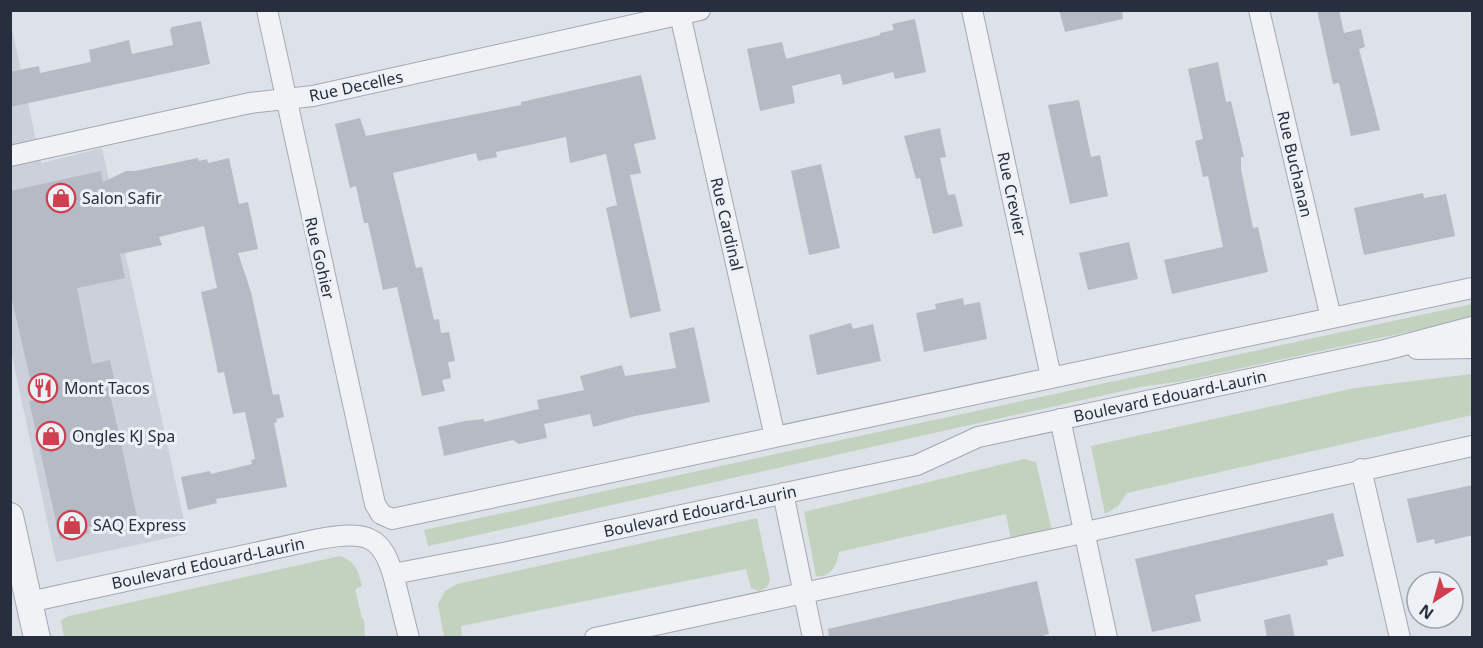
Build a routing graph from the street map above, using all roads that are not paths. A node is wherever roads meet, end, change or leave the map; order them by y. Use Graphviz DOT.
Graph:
graph roads {
  1 [pos="267,10"];
  2 [pos="700,10"];
  3 [pos="972,10"];
  4 [pos="1260,10"];
  5 [pos="680,13"];
  6 [pos="285,99"];
  7 [pos="10,156"];
  8 [pos="1473,288"];
  9 [pos="1331,318"];
  10 [pos="1473,327"];
  11 [pos="1473,348"];
  12 [pos="1384,350"];
  13 [pos="1051,377"];
  14 [pos="1060,419"];
  15 [pos="775,437"];
  16 [pos="1473,446"];
  17 [pos="1362,469"];
  18 [pos="783,493"];
  19 [pos="10,516"];
  20 [pos="1083,533"];
  21 [pos="393,574"];
  22 [pos="803,593"];
  23 [pos="30,602"];
  24 [pos="37,638"];
  25 [pos="409,638"];
  26 [pos="595,638"];
  27 [pos="813,638"];
  28 [pos="1107,638"];
  29 [pos="1400,638"];
  1 -- 6 [label="street, Rue Gohier"];
  2 -- 5 [label="street, Rue Decelles"];
  3 -- 13 [label="street, Rue Crevier"];
  4 -- 9 [label="street, Rue Buchanan"];
  5 -- 6 [label="street, Rue Decelles"];
  5 -- 15 [label="street, Rue Cardinal"];
  6 -- 7 [label="street, Rue Decelles"];
  6 -- 15 [label="street, Rue Gohier"];
  8 -- 9 [label="street"];
  9 -- 13 [label="street"];
  10 -- 12 [label="street, Boulevard Edouard-Laurin"];
  11 -- 12 [label="street, Boulevard Edouard-Laurin"];
  12 -- 14 [label="street, Boulevard Edouard-Laurin"];
  13 -- 15 [label="street"];
  14 -- 18 [label="street, Boulevard Edouard-Laurin"];
  14 -- 20 [label="street"];
  16 -- 17 [label="street"];
  17 -- 20 [label="street"];
  17 -- 29 [label="street"];
  18 -- 21 [label="street, Boulevard Edouard-Laurin"];
  18 -- 22 [label="street"];
  19 -- 23 [label="street"];
  20 -- 22 [label="street"];
  20 -- 28 [label="street"];
  21 -- 23 [label="street, Boulevard Edouard-Laurin"];
  21 -- 25 [label="street"];
  22 -- 26 [label="street"];
  22 -- 27 [label="street"];
  23 -- 24 [label="street"];
}
